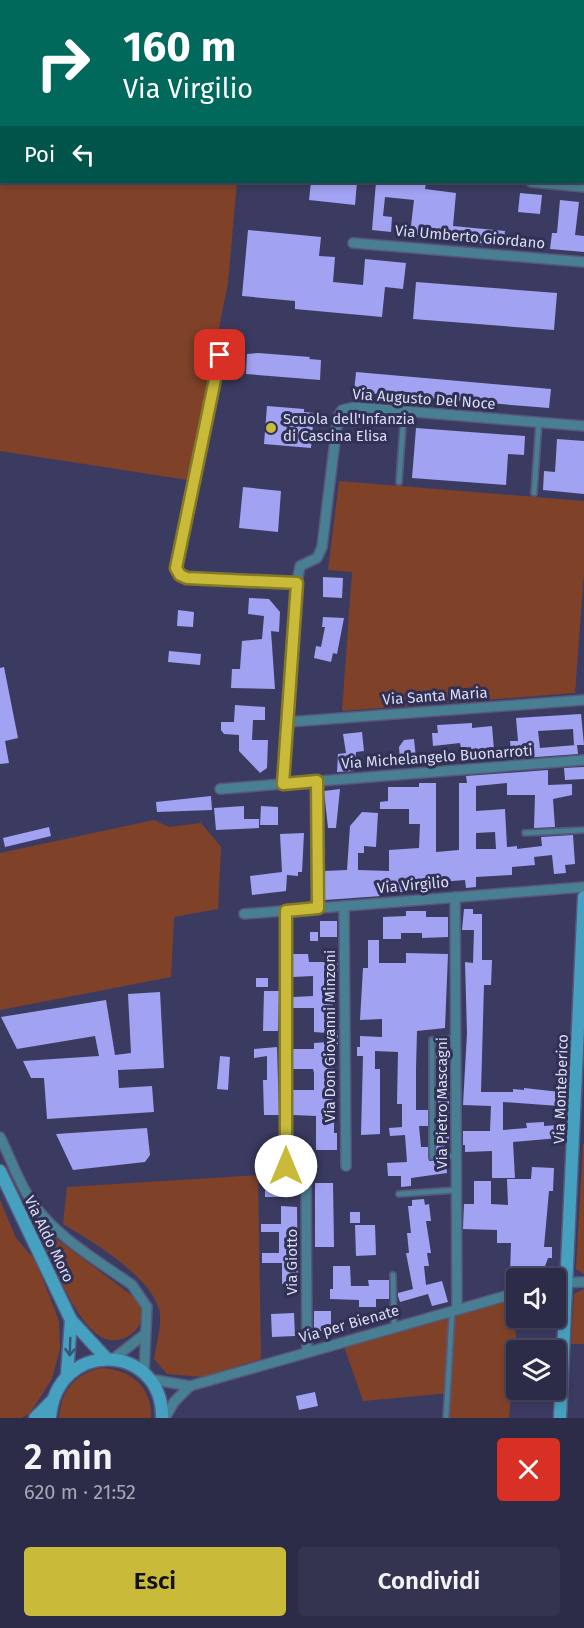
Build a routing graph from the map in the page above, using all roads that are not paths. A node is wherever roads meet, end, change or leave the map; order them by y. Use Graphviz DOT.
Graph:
graph roads {
  1 [pos="540,183"];
  2 [pos="584,188"];
  3 [pos="353,243"];
  4 [pos="584,262"];
  5 [pos="220,355"];
  6 [pos="404,411"];
  7 [pos="538,422"];
  8 [pos="584,426"];
  9 [pos="399,482"];
  10 [pos="534,493"];
  11 [pos="297,583"];
  12 [pos="584,700"];
  13 [pos="288,722"];
  14 [pos="584,760"];
  15 [pos="317,781"];
  16 [pos="283,784"];
  17 [pos="220,789"];
  18 [pos="584,830"];
  19 [pos="525,833"];
  20 [pos="584,887"];
  21 [pos="455,897"];
  22 [pos="584,897"];
  23 [pos="344,906"];
  24 [pos="318,908"];
  25 [pos="286,911"];
  26 [pos="244,914"];
  27 [pos="457,1038"];
  28 [pos="0,1137"];
  29 [pos="458,1156"];
  30 [pos="286,1166"];
  31 [pos="346,1166"];
  32 [pos="0,1171"];
  33 [pos="306,1172"];
  34 [pos="458,1190"];
  35 [pos="399,1194"];
  36 [pos="562,1268"];
  37 [pos="393,1275"];
  38 [pos="566,1282"];
  39 [pos="584,1282"];
  40 [pos="506,1296"];
  41 [pos="455,1309"];
  42 [pos="71,1320"];
  43 [pos="394,1327"];
  44 [pos="561,1328"];
  45 [pos="145,1334"];
  46 [pos="307,1352"];
  47 [pos="109,1359"];
  48 [pos="67,1374"];
  49 [pos="147,1376"];
  50 [pos="190,1386"];
  51 [pos="51,1402"];
  52 [pos="36,1418"];
  53 [pos="50,1418"];
  54 [pos="163,1418"];
  55 [pos="446,1418"];
  56 [pos="560,1418"];
  1 -- 2 [label="street"];
  3 -- 4 [label="street, Via Umberto Giordano"];
  5 -- 11 [label="street"];
  6 -- 7 [label="street, Via Augusto Del Noce"];
  6 -- 9 [label="lane"];
  6 -- 11 [label="street, Via Augusto Del Noce"];
  7 -- 8 [label="street, Via Augusto Del Noce"];
  7 -- 10 [label="lane"];
  11 -- 13 [label="street"];
  12 -- 13 [label="street, Via Santa Maria"];
  13 -- 16 [label="street"];
  14 -- 15 [label="street, Via Michelangelo Buonarroti"];
  15 -- 16 [label="street, Via Michelangelo Buonarroti"];
  15 -- 24 [label="street"];
  16 -- 17 [label="street, Via Michelangelo Buonarroti"];
  18 -- 19 [label="lane"];
  20 -- 21 [label="street, Via Virgilio"];
  21 -- 23 [label="street, Via Virgilio"];
  21 -- 27 [label="street, Via Pietro Mascagni"];
  22 -- 36 [label="street, Via Monteberico"];
  23 -- 24 [label="street, Via Virgilio"];
  23 -- 31 [label="street, Via Don Giovanni Minzoni"];
  24 -- 25 [label="street, Via Virgilio"];
  25 -- 26 [label="street, Via Virgilio"];
  25 -- 30 [label="street"];
  27 -- 29 [label="street, Via Pietro Mascagni"];
  27 -- 29 [label="lane"];
  28 -- 45 [label="street"];
  29 -- 34 [label="street, Via Pietro Mascagni"];
  32 -- 42 [label="street, Via Aldo Moro"];
  33 -- 46 [label="street, Via Giotto"];
  34 -- 35 [label="lane"];
  34 -- 41 [label="street, Via Pietro Mascagni"];
  37 -- 43 [label="lane"];
  38 -- 39 [label="street"];
  40 -- 41 [label="street, Via per Bienate"];
  41 -- 43 [label="street, Via per Bienate"];
  41 -- 55 [label="lane"];
  42 -- 47 [label="street, Via Aldo Moro"];
  42 -- 48 [label="street, Via Aldo Moro, one-way"];
  43 -- 46 [label="street, Via per Bienate"];
  44 -- 56 [label="street, Via Monteberico"];
  45 -- 47 [label="street"];
  45 -- 49 [label="street"];
  46 -- 50 [label="street, Via per Bienate"];
  47 -- 48 [label="street"];
  47 -- 49 [label="street"];
  48 -- 51 [label="street"];
  49 -- 50 [label="street, Via per Bienate"];
  49 -- 54 [label="street"];
  50 -- 54 [label="street"];
  51 -- 52 [label="street"];
  51 -- 53 [label="street"];
}
